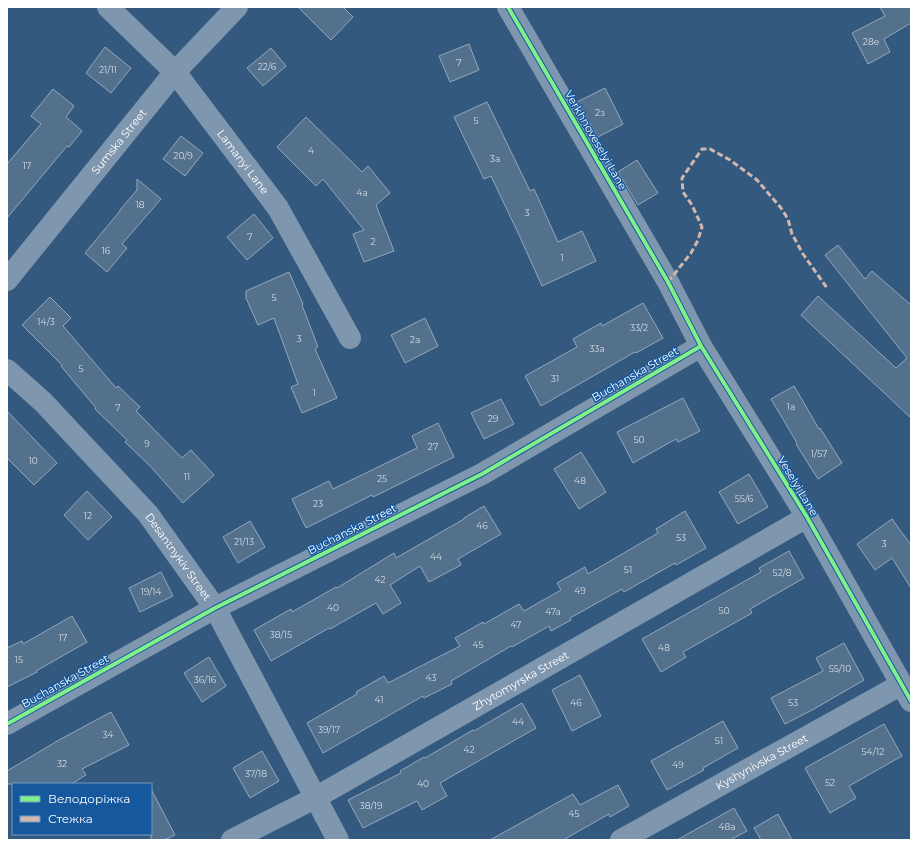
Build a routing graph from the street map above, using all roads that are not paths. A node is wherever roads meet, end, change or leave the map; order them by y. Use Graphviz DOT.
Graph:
graph roads {
  1 [pos="108,7"];
  2 [pos="237,7"];
  3 [pos="508,7"];
  4 [pos="175,72"];
  5 [pos="7,280"];
  6 [pos="668,282"];
  7 [pos="350,338"];
  8 [pos="702,346"];
  9 [pos="7,370"];
  10 [pos="807,517"];
  11 [pos="215,608"];
  12 [pos="906,692"];
  13 [pos="7,724"];
  14 [pos="315,798"];
  15 [pos="232,840"];
  16 [pos="338,840"];
  17 [pos="621,840"];
  1 -- 4 [label="street, Lamanyi Lane"];
  2 -- 4 [label="street, Sumska Street"];
  3 -- 6 [label="street, Verkhnoveselyi Lane"];
  4 -- 5 [label="street, Sumska Street"];
  4 -- 7 [label="street, Lamanyi Lane"];
  6 -- 8 [label="street, Veselyi Lane"];
  8 -- 10 [label="street, Veselyi Lane"];
  8 -- 11 [label="street, Buchanska Street"];
  9 -- 11 [label="street, Desantnykiv Street"];
  10 -- 12 [label="street, Veselyi Lane"];
  10 -- 14 [label="street, Zhytomyrska Street"];
  11 -- 13 [label="street, Buchanska Street"];
  11 -- 14 [label="street, Desantnykiv Street"];
  12 -- 17 [label="street, Kyshynivska Street"];
  14 -- 15 [label="street, Zhytomyrska Street"];
  14 -- 16 [label="street, Desantnykiv Street"];
}
